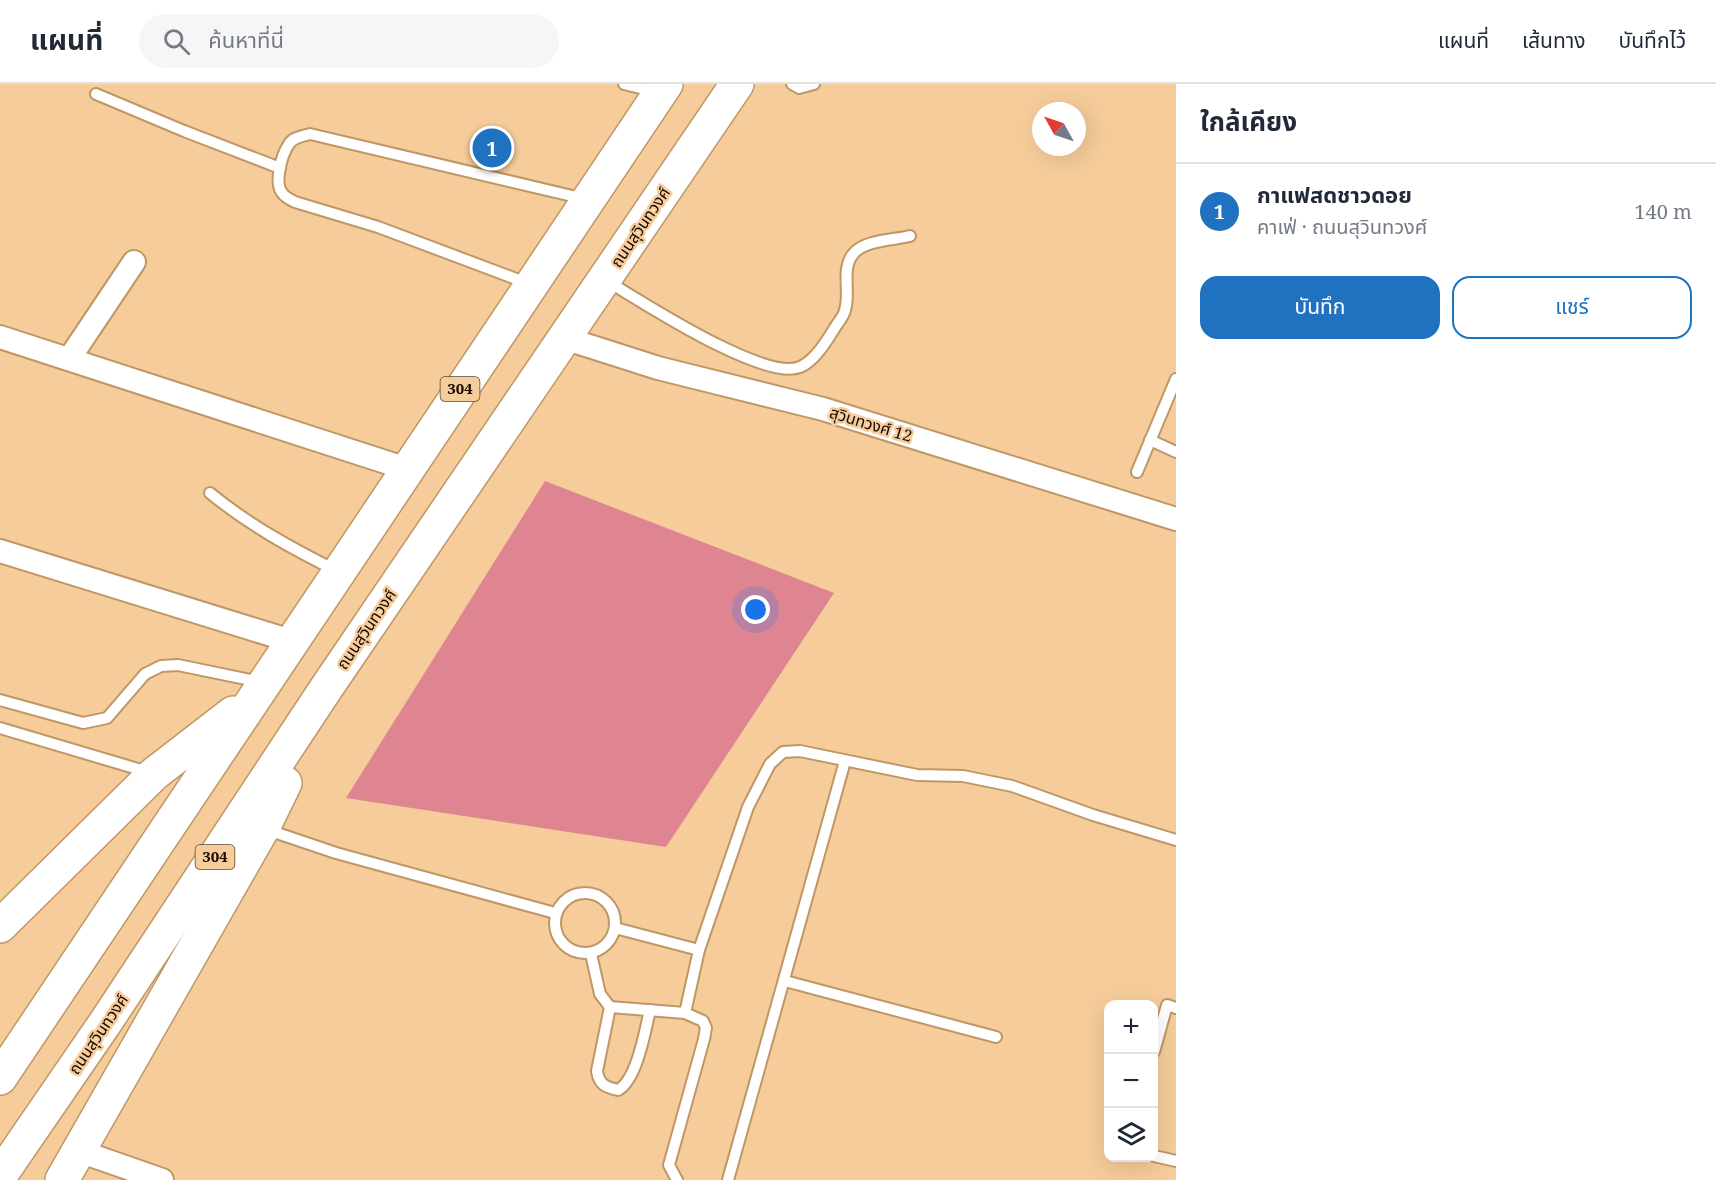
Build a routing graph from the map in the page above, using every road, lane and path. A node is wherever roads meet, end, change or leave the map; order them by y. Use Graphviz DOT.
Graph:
graph roads {
  1 [pos="624,84"];
  2 [pos="737,84"];
  3 [pos="792,84"];
  4 [pos="814,84"];
  5 [pos="662,89"];
  6 [pos="96,94"];
  7 [pos="280,168"];
  8 [pos="588,200"];
  9 [pos="910,236"];
  10 [pos="134,262"];
  11 [pos="604,279"];
  12 [pos="530,284"];
  13 [pos="0,337"];
  14 [pos="564,338"];
  15 [pos="69,359"];
  16 [pos="1176,380"];
  17 [pos="1150,440"];
  18 [pos="1176,452"];
  19 [pos="407,469"];
  20 [pos="1137,472"];
  21 [pos="210,493"];
  22 [pos="1176,519"];
  23 [pos="0,551"];
  24 [pos="338,572"];
  25 [pos="291,641"];
  26 [pos="260,689"];
  27 [pos="325,690"];
  28 [pos="0,700"];
  29 [pos="0,728"];
  30 [pos="845,761"];
  31 [pos="154,774"];
  32 [pos="263,828"];
  33 [pos="1176,840"];
  34 [pos="555,913"];
  35 [pos="0,926"];
  36 [pos="615,928"];
  37 [pos="699,950"];
  38 [pos="591,954"];
  39 [pos="785,981"];
  40 [pos="610,1007"];
  41 [pos="1176,1008"];
  42 [pos="650,1010"];
  43 [pos="685,1013"];
  44 [pos="996,1037"];
  45 [pos="1158,1038"];
  46 [pos="0,1078"];
  47 [pos="79,1151"];
  48 [pos="1158,1157"];
  49 [pos="1176,1161"];
  50 [pos="0,1176"];
  51 [pos="62,1180"];
  52 [pos="162,1180"];
  53 [pos="676,1180"];
  54 [pos="728,1180"];
  1 -- 5 [label="lane"];
  2 -- 11 [label="highway, ถนนสุวินทวงศ์ / 304"];
  3 -- 4 [label="lane"];
  5 -- 8 [label="highway, 304"];
  6 -- 7 [label="lane"];
  7 -- 8 [label="lane"];
  7 -- 12 [label="lane"];
  8 -- 12 [label="highway, 304"];
  9 -- 11 [label="lane"];
  10 -- 15 [label="street"];
  11 -- 14 [label="highway, ถนนสุวินทวงศ์ / 304"];
  12 -- 19 [label="highway, 304"];
  13 -- 15 [label="street"];
  14 -- 22 [label="street, สุวินทวงศ์ 12"];
  14 -- 27 [label="highway, ถนนสุวินทวงศ์ / 304"];
  15 -- 19 [label="street"];
  16 -- 17 [label="lane"];
  17 -- 18 [label="lane"];
  17 -- 20 [label="lane"];
  19 -- 24 [label="highway, 304"];
  21 -- 24 [label="lane"];
  23 -- 25 [label="street"];
  24 -- 25 [label="highway, 304"];
  25 -- 26 [label="highway, 304"];
  26 -- 28 [label="lane"];
  26 -- 31 [label="highway"];
  26 -- 46 [label="highway, 304"];
  27 -- 32 [label="highway"];
  27 -- 50 [label="highway, ถนนสุวินทวงศ์ / 304"];
  29 -- 31 [label="lane"];
  30 -- 33 [label="lane"];
  30 -- 37 [label="lane"];
  30 -- 39 [label="lane"];
  31 -- 35 [label="highway"];
  32 -- 34 [label="lane"];
  32 -- 47 [label="highway"];
  34 -- 36 [label="lane"];
  34 -- 38 [label="lane"];
  36 -- 37 [label="lane"];
  36 -- 38 [label="lane"];
  37 -- 43 [label="lane"];
  38 -- 40 [label="lane"];
  39 -- 44 [label="lane"];
  39 -- 54 [label="lane"];
  40 -- 42 [label="lane"];
  40 -- 42 [label="lane"];
  41 -- 45 [label="lane"];
  42 -- 43 [label="lane"];
  43 -- 53 [label="lane"];
  47 -- 51 [label="highway"];
  47 -- 52 [label="street"];
  48 -- 49 [label="lane"];
}
